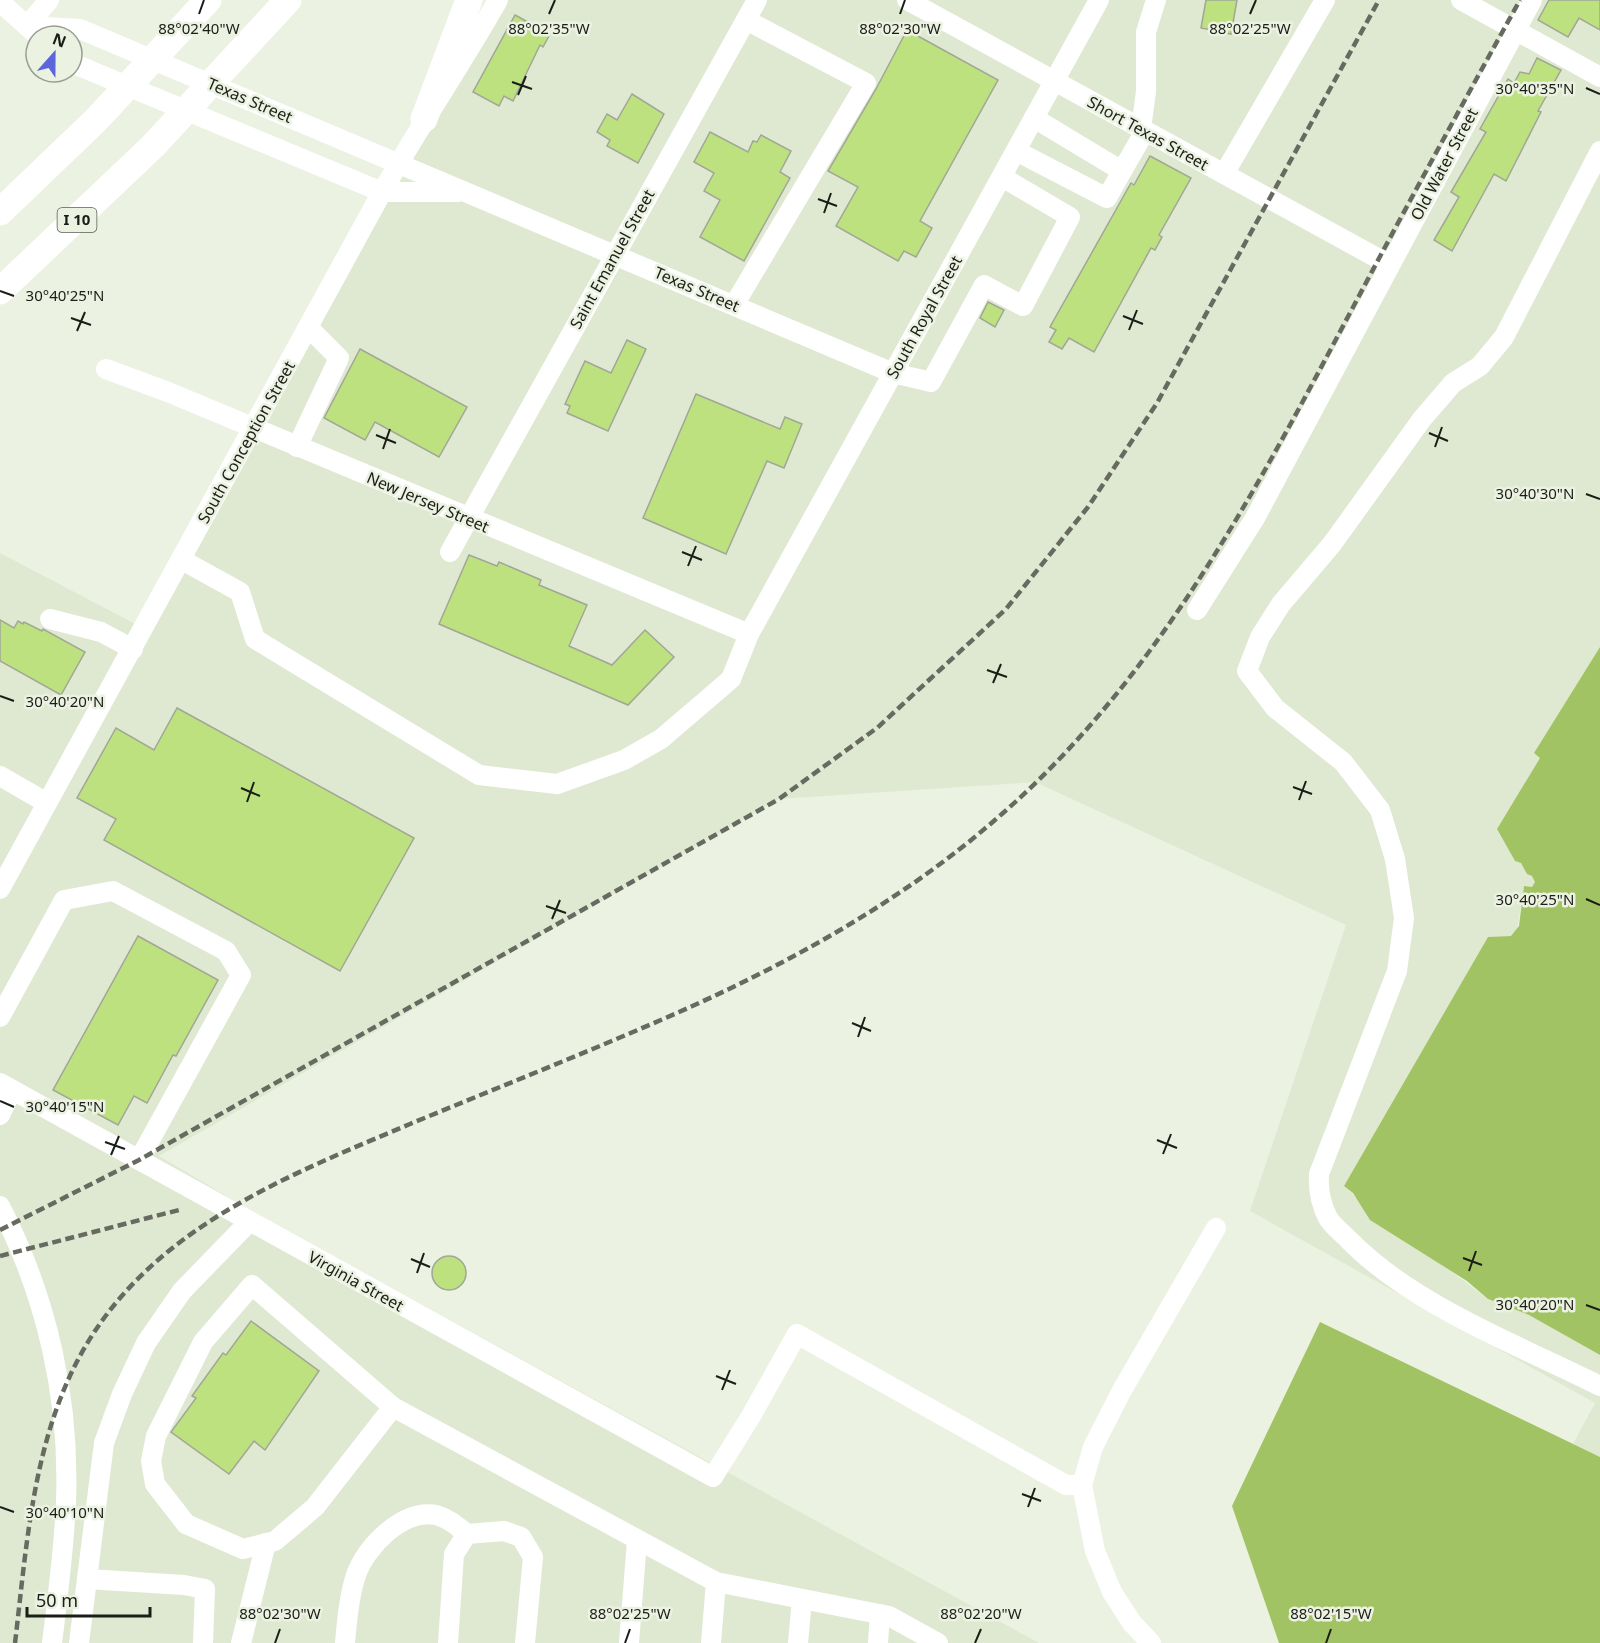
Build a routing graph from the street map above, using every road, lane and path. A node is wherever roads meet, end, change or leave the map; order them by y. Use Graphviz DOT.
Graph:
graph roads {
  1 [pos="49,0"];
  2 [pos="208,0"];
  3 [pos="288,0"];
  4 [pos="469,0"];
  5 [pos="498,0"];
  6 [pos="757,0"];
  7 [pos="907,0"];
  8 [pos="1099,0"];
  9 [pos="1156,0"];
  10 [pos="1325,0"];
  11 [pos="1461,0"];
  12 [pos="1532,0"];
  13 [pos="0,2"];
  14 [pos="746,20"];
  15 [pos="25,24"];
  16 [pos="37,24"];
  17 [pos="1516,30"];
  18 [pos="84,31"];
  19 [pos="84,68"];
  20 [pos="1600,77"];
  21 [pos="1054,81"];
  22 [pos="1034,118"];
  23 [pos="424,119"];
  24 [pos="1143,130"];
  25 [pos="1016,150"];
  26 [pos="1600,151"];
  27 [pos="398,163"];
  28 [pos="1122,171"];
  29 [pos="1224,174"];
  30 [pos="1002,177"];
  31 [pos="382,192"];
  32 [pos="468,192"];
  33 [pos="0,212"];
  34 [pos="615,254"];
  35 [pos="1390,265"];
  36 [pos="0,291"];
  37 [pos="734,305"];
  38 [pos="309,327"];
  39 [pos="106,369"];
  40 [pos="893,373"];
  41 [pos="253,429"];
  42 [pos="297,447"];
  43 [pos="468,519"];
  44 [pos="450,552"];
  45 [pos="182,560"];
  46 [pos="1197,610"];
  47 [pos="50,619"];
  48 [pos="749,634"];
  49 [pos="133,649"];
  50 [pos="0,776"];
  51 [pos="47,803"];
  52 [pos="0,889"];
  53 [pos="0,1017"];
  54 [pos="6,1087"];
  55 [pos="0,1115"];
  56 [pos="139,1160"];
  57 [pos="0,1206"];
  58 [pos="249,1221"];
  59 [pos="1216,1228"];
  60 [pos="1600,1386"];
  61 [pos="393,1407"];
  62 [pos="1082,1485"];
  63 [pos="466,1534"];
  64 [pos="637,1540"];
  65 [pos="266,1544"];
  66 [pos="87,1579"];
  67 [pos="716,1582"];
  68 [pos="802,1599"];
  69 [pos="880,1614"];
  70 [pos="52,1643"];
  71 [pos="79,1643"];
  72 [pos="203,1643"];
  73 [pos="242,1643"];
  74 [pos="345,1643"];
  75 [pos="448,1643"];
  76 [pos="525,1643"];
  77 [pos="629,1643"];
  78 [pos="711,1643"];
  79 [pos="798,1643"];
  80 [pos="878,1643"];
  81 [pos="938,1643"];
  82 [pos="1151,1643"];
  1 -- 16 [label="street"];
  2 -- 33 [label="highway"];
  3 -- 36 [label="highway, I 10"];
  4 -- 23 [label="highway"];
  5 -- 23 [label="street, South Conception Street"];
  6 -- 14 [label="street, Saint Emanuel Street"];
  7 -- 21 [label="street, Short Texas Street"];
  8 -- 21 [label="street, South Royal Street"];
  9 -- 24 [label="street"];
  10 -- 29 [label="street"];
  11 -- 17 [label="street"];
  12 -- 17 [label="street, Old Water Street"];
  13 -- 15 [label="street"];
  14 -- 34 [label="street, Saint Emanuel Street"];
  14 -- 37 [label="street"];
  17 -- 20 [label="street"];
  17 -- 35 [label="street, Old Water Street"];
  18 -- 27 [label="street, Texas Street"];
  19 -- 31 [label="street, Texas Street"];
  21 -- 22 [label="street, South Royal Street"];
  21 -- 24 [label="street, Short Texas Street"];
  22 -- 25 [label="street, South Royal Street"];
  22 -- 28 [label="street"];
  23 -- 27 [label="street, South Conception Street"];
  24 -- 28 [label="street"];
  24 -- 29 [label="street, Short Texas Street"];
  25 -- 28 [label="street"];
  25 -- 30 [label="street, South Royal Street"];
  26 -- 60 [label="street"];
  27 -- 31 [label="street, South Conception Street"];
  27 -- 32 [label="street, Texas Street"];
  29 -- 35 [label="street, Short Texas Street"];
  30 -- 40 [label="street, South Royal Street"];
  30 -- 40 [label="street, Texas Street"];
  31 -- 32 [label="street, Texas Street"];
  31 -- 38 [label="street, South Conception Street"];
  32 -- 34 [label="street, Texas Street"];
  34 -- 37 [label="street, Texas Street"];
  34 -- 43 [label="street, Saint Emanuel Street"];
  35 -- 46 [label="street, Old Water Street"];
  37 -- 40 [label="street, Texas Street"];
  38 -- 41 [label="street, South Conception Street"];
  38 -- 42 [label="street"];
  39 -- 41 [label="street, New Jersey Street"];
  40 -- 48 [label="street, South Royal Street"];
  41 -- 42 [label="street, New Jersey Street"];
  41 -- 45 [label="street, South Conception Street"];
  42 -- 43 [label="street, New Jersey Street"];
  43 -- 44 [label="street, Saint Emanuel Street"];
  43 -- 48 [label="street, New Jersey Street"];
  45 -- 48 [label="street, South Royal Street"];
  45 -- 49 [label="street, South Conception Street"];
  47 -- 49 [label="street"];
  49 -- 51 [label="street, South Conception Street"];
  50 -- 51 [label="street"];
  51 -- 52 [label="street, South Conception Street"];
  53 -- 56 [label="street"];
  54 -- 55 [label="street"];
  54 -- 56 [label="street, Virginia Street"];
  56 -- 58 [label="street, Virginia Street"];
  57 -- 70 [label="street"];
  58 -- 62 [label="street, Virginia Street"];
  58 -- 66 [label="street"];
  59 -- 62 [label="street"];
  61 -- 64 [label="street"];
  61 -- 65 [label="street"];
  61 -- 65 [label="street"];
  62 -- 82 [label="street"];
  63 -- 74 [label="street"];
  63 -- 75 [label="street"];
  63 -- 76 [label="street"];
  64 -- 67 [label="street"];
  64 -- 77 [label="street"];
  65 -- 73 [label="street"];
  66 -- 71 [label="street"];
  66 -- 72 [label="street"];
  67 -- 68 [label="street"];
  67 -- 78 [label="street"];
  68 -- 69 [label="street"];
  68 -- 79 [label="street"];
  69 -- 80 [label="street"];
  69 -- 81 [label="street"];
}
